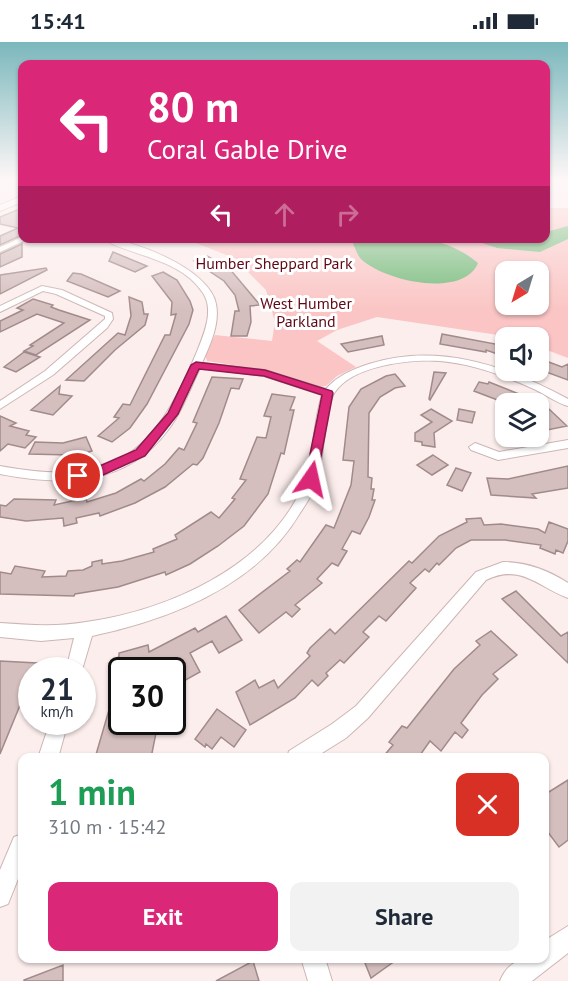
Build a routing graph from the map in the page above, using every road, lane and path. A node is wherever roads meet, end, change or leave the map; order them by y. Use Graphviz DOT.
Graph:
graph roads {
  1 [pos="18,242"];
  2 [pos="116,243"];
  3 [pos="0,250"];
  4 [pos="0,309"];
  5 [pos="196,365"];
  6 [pos="328,393"];
  7 [pos="568,403"];
  8 [pos="0,406"];
  9 [pos="568,444"];
  10 [pos="475,447"];
  11 [pos="0,470"];
  12 [pos="568,591"];
  13 [pos="0,630"];
  14 [pos="86,630"];
  15 [pos="78,657"];
  16 [pos="55,735"];
  17 [pos="50,753"];
  18 [pos="304,753"];
  19 [pos="18,854"];
  20 [pos="0,896"];
  21 [pos="568,938"];
  22 [pos="549,952"];
  23 [pos="315,963"];
  24 [pos="535,963"];
  25 [pos="320,981"];
  26 [pos="512,981"];
  1 -- 3 [label="street"];
  2 -- 5 [label="street"];
  4 -- 8 [label="street"];
  5 -- 6 [label="street"];
  5 -- 11 [label="street"];
  6 -- 7 [label="street"];
  6 -- 14 [label="street"];
  9 -- 10 [label="street"];
  12 -- 18 [label="street"];
  13 -- 14 [label="street"];
  14 -- 15 [label="street"];
  16 -- 17 [label="street"];
  19 -- 20 [label="street"];
  21 -- 22 [label="street"];
  23 -- 25 [label="street"];
  24 -- 26 [label="street"];
}
